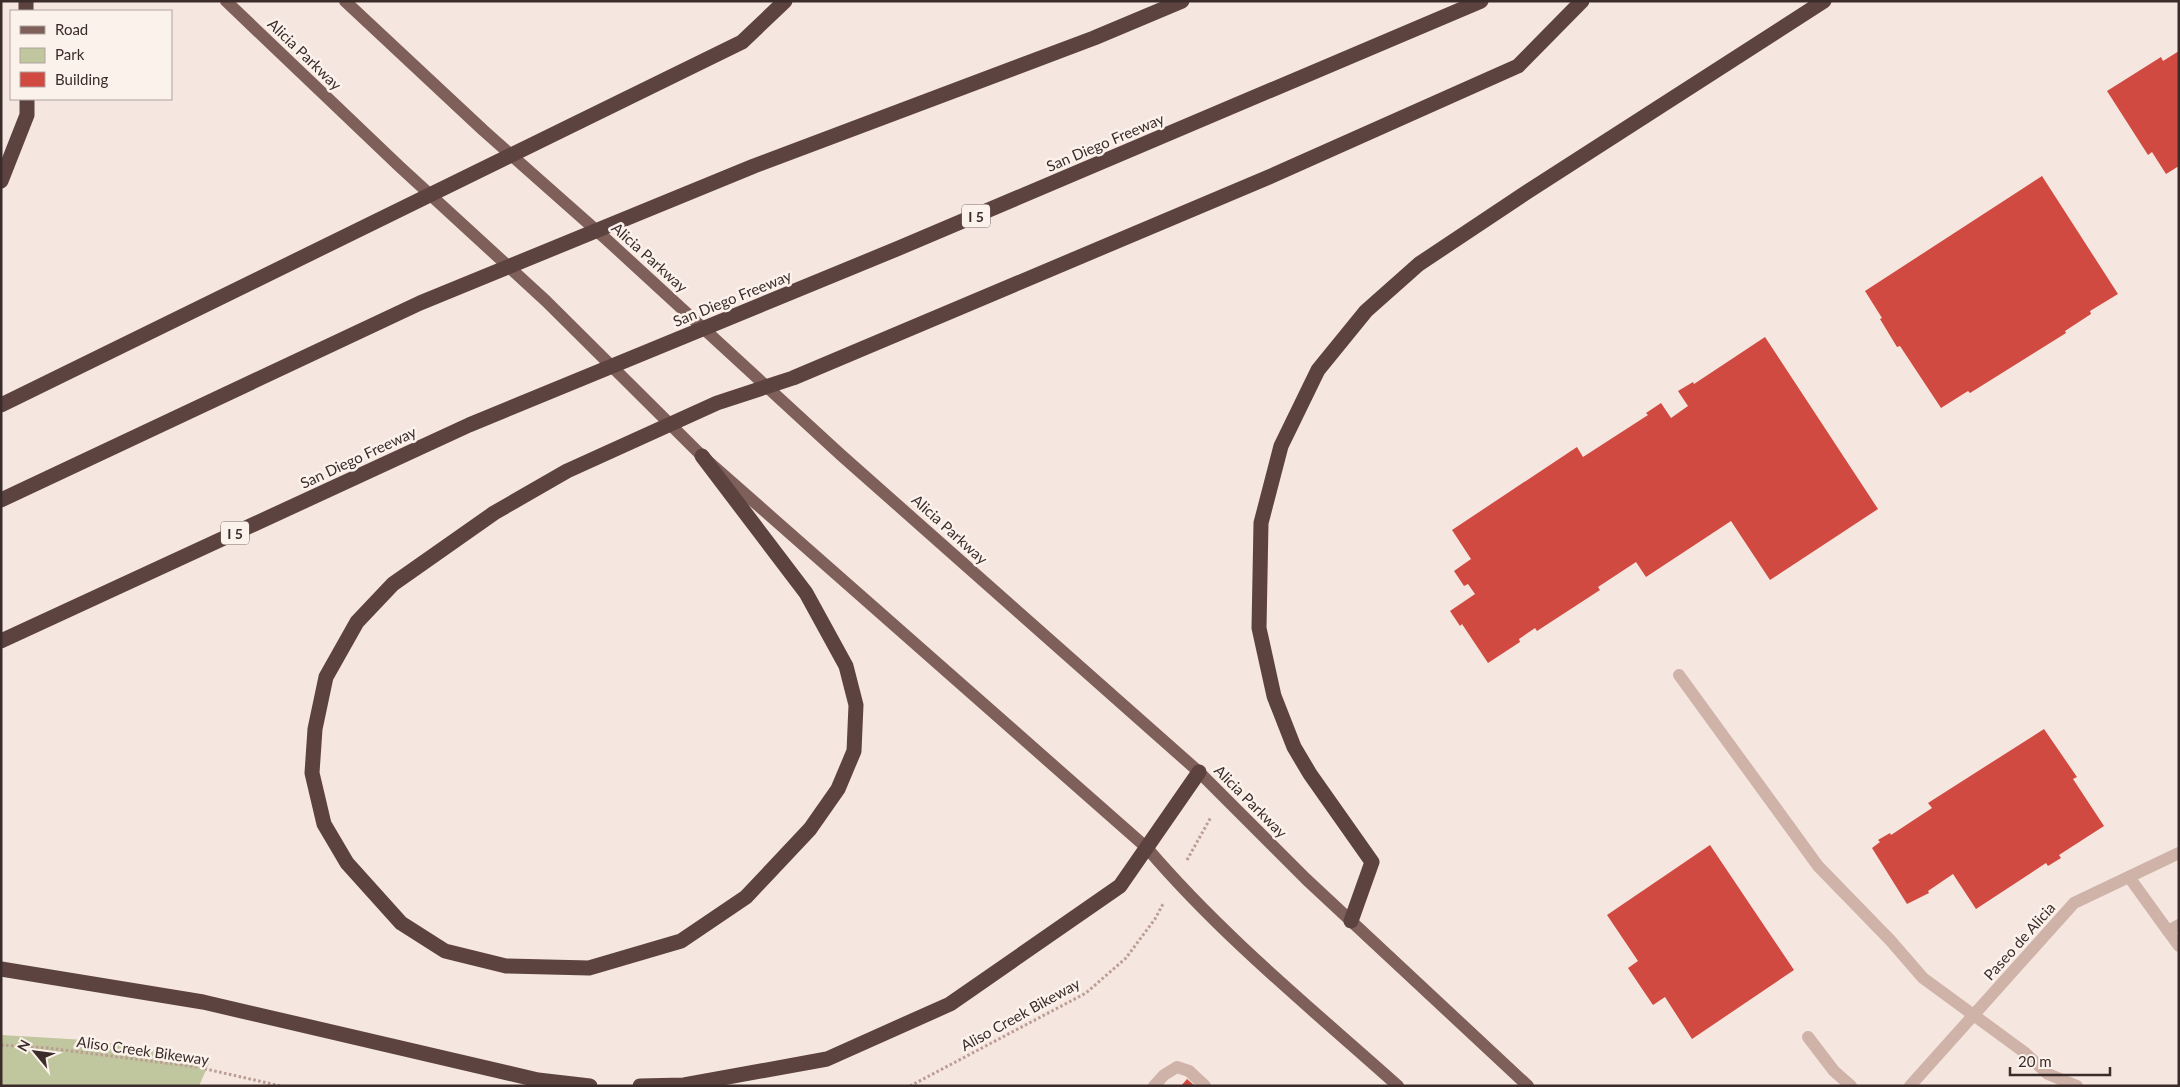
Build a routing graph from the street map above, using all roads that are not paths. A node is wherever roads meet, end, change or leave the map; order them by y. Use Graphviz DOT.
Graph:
graph roads {
  1 [pos="226,1"];
  2 [pos="345,1"];
  3 [pos="785,1"];
  4 [pos="1182,1"];
  5 [pos="1482,1"];
  6 [pos="1582,1"];
  7 [pos="1824,1"];
  8 [pos="27,100"];
  9 [pos="1,181"];
  10 [pos="1,405"];
  11 [pos="702,456"];
  12 [pos="1,500"];
  13 [pos="1,641"];
  14 [pos="1679,675"];
  15 [pos="1199,772"];
  16 [pos="1147,848"];
  17 [pos="2179,853"];
  18 [pos="2128,877"];
  19 [pos="1351,921"];
  20 [pos="2173,928"];
  21 [pos="2179,946"];
  22 [pos="1,969"];
  23 [pos="1974,1015"];
  24 [pos="1808,1037"];
  25 [pos="590,1086"];
  26 [pos="640,1086"];
  27 [pos="1154,1086"];
  28 [pos="1205,1086"];
  29 [pos="1398,1086"];
  30 [pos="1528,1086"];
  31 [pos="1851,1086"];
  32 [pos="1910,1086"];
  33 [pos="2077,1086"];
  1 -- 11 [label="main road, Alicia Parkway"];
  2 -- 15 [label="main road, Alicia Parkway"];
  3 -- 10 [label="highway"];
  4 -- 12 [label="highway"];
  5 -- 13 [label="highway, San Diego Freeway / I 5"];
  6 -- 11 [label="highway"];
  7 -- 19 [label="highway"];
  8 -- 9 [label="highway"];
  11 -- 16 [label="main road, Alicia Parkway"];
  14 -- 23 [label="street"];
  15 -- 16 [label="highway"];
  15 -- 19 [label="main road, Alicia Parkway"];
  16 -- 26 [label="highway"];
  16 -- 29 [label="main road, Alicia Parkway"];
  17 -- 18 [label="street, Paseo de Alicia"];
  18 -- 20 [label="street"];
  18 -- 23 [label="street, Paseo de Alicia"];
  19 -- 30 [label="main road, Alicia Parkway"];
  20 -- 21 [label="street"];
  22 -- 25 [label="highway"];
  23 -- 32 [label="street, Paseo de Alicia"];
  23 -- 33 [label="street"];
  24 -- 31 [label="street"];
  27 -- 28 [label="street"];
}
